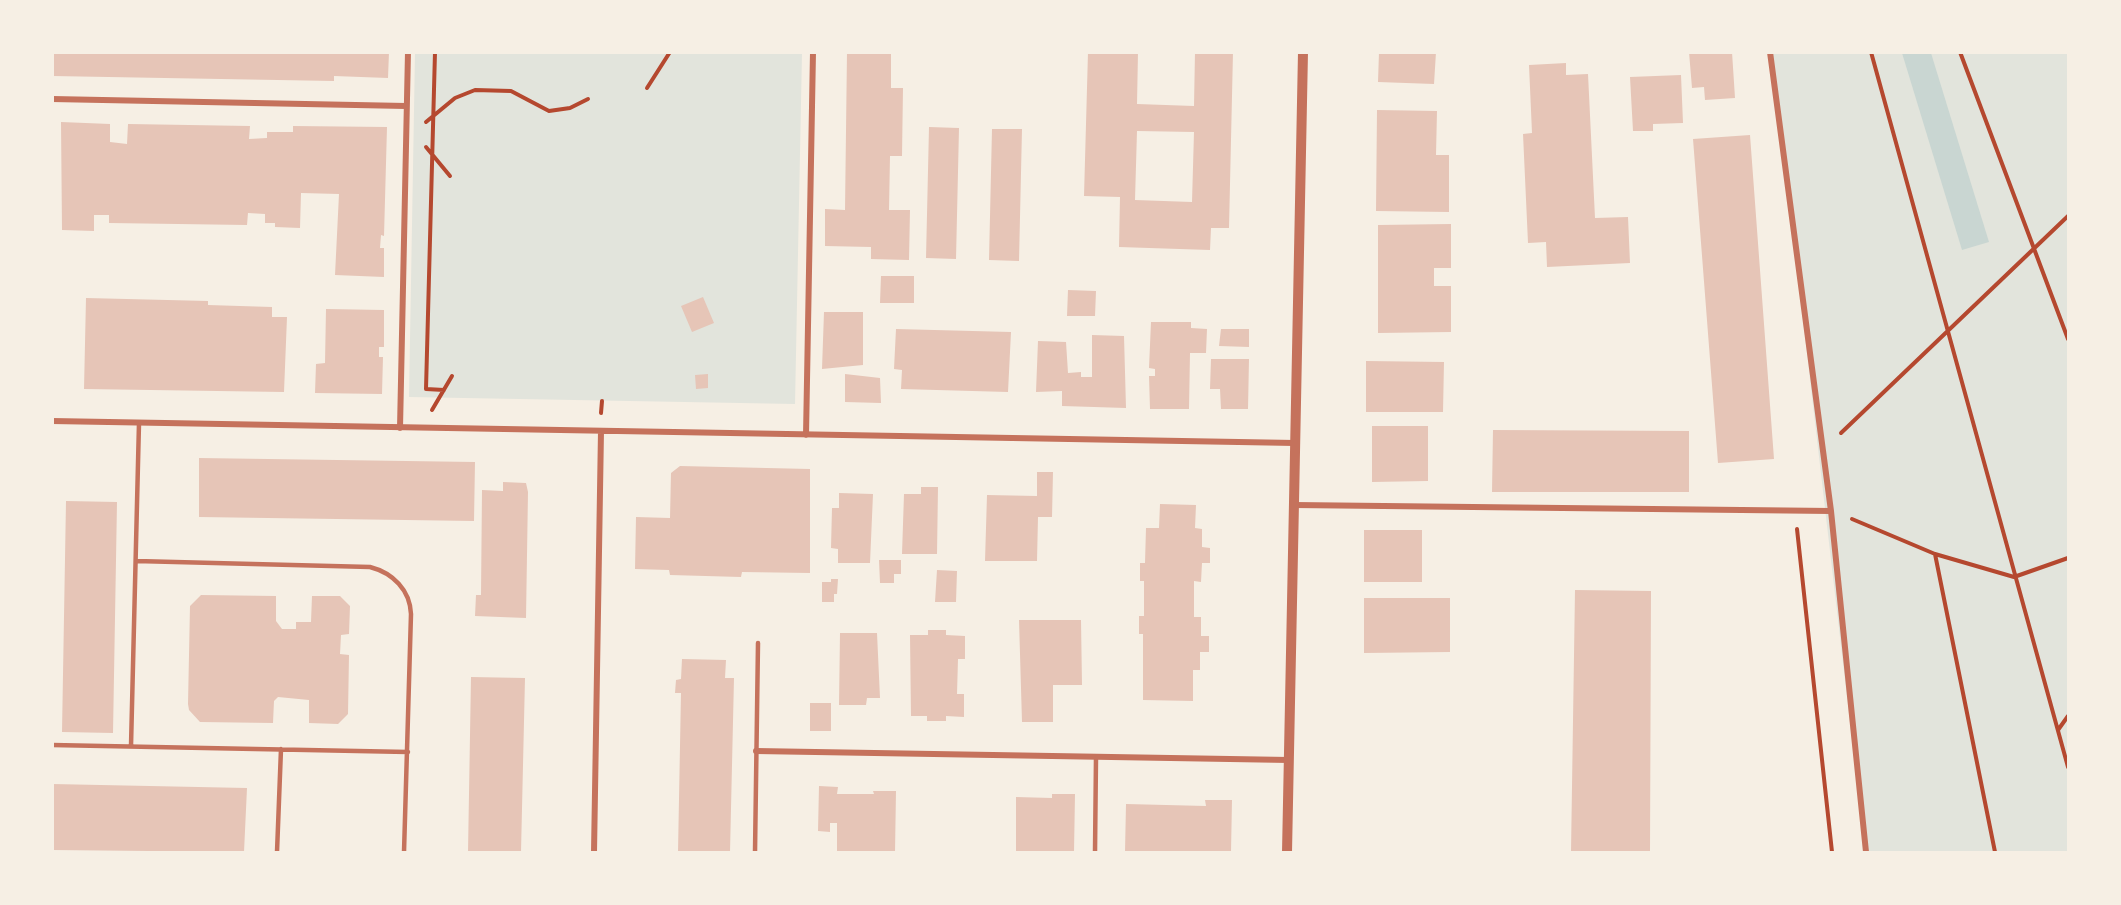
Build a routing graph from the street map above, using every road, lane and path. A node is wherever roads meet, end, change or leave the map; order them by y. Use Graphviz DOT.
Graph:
graph roads {
  1 [pos="408,52"];
  2 [pos="435,52"];
  3 [pos="670,52"];
  4 [pos="813,52"];
  5 [pos="1303,52"];
  6 [pos="1770,52"];
  7 [pos="1871,52"];
  8 [pos="1960,52"];
  9 [pos="647,88"];
  10 [pos="52,99"];
  11 [pos="588,99"];
  12 [pos="406,106"];
  13 [pos="434,116"];
  14 [pos="420,127"];
  15 [pos="420,141"];
  16 [pos="433,156"];
  17 [pos="450,176"];
  18 [pos="2068,216"];
  19 [pos="2035,249"];
  20 [pos="1947,332"];
  21 [pos="2068,339"];
  22 [pos="452,376"];
  23 [pos="444,390"];
  24 [pos="52,421"];
  25 [pos="139,423"];
  26 [pos="400,428"];
  27 [pos="420,428"];
  28 [pos="601,431"];
  29 [pos="806,435"];
  30 [pos="1295,443"];
  31 [pos="1823,450"];
  32 [pos="1294,505"];
  33 [pos="1795,511"];
  34 [pos="1831,511"];
  35 [pos="1935,554"];
  36 [pos="2068,558"];
  37 [pos="136,561"];
  38 [pos="2014,577"];
  39 [pos="758,643"];
  40 [pos="2068,716"];
  41 [pos="2058,730"];
  42 [pos="52,745"];
  43 [pos="130,746"];
  44 [pos="281,749"];
  45 [pos="756,751"];
  46 [pos="408,752"];
  47 [pos="1096,757"];
  48 [pos="1289,760"];
  49 [pos="2068,767"];
  50 [pos="277,852"];
  51 [pos="405,852"];
  52 [pos="594,852"];
  53 [pos="755,852"];
  54 [pos="1095,852"];
  55 [pos="1287,852"];
  56 [pos="1832,852"];
  57 [pos="1866,852"];
  58 [pos="1995,852"];
  1 -- 12 [label="street"];
  2 -- 13 [label="path"];
  3 -- 9 [label="path"];
  4 -- 29 [label="street"];
  5 -- 30 [label="street"];
  6 -- 31 [label="street"];
  7 -- 20 [label="path"];
  8 -- 19 [label="path"];
  10 -- 12 [label="street"];
  11 -- 13 [label="path"];
  12 -- 26 [label="street"];
  13 -- 14 [label="path"];
  13 -- 16 [label="path"];
  15 -- 16 [label="path"];
  16 -- 17 [label="path"];
  16 -- 23 [label="path"];
  18 -- 19 [label="path"];
  19 -- 20 [label="path"];
  19 -- 21 [label="path"];
  20 -- 31 [label="path"];
  20 -- 38 [label="path"];
  22 -- 23 [label="path"];
  23 -- 27 [label="path"];
  24 -- 25 [label="street"];
  25 -- 26 [label="street"];
  25 -- 37 [label="lane"];
  26 -- 27 [label="street"];
  27 -- 28 [label="street"];
  28 -- 29 [label="street"];
  28 -- 52 [label="street"];
  29 -- 30 [label="street"];
  30 -- 32 [label="street"];
  31 -- 34 [label="street"];
  32 -- 33 [label="street"];
  32 -- 48 [label="street"];
  33 -- 34 [label="street"];
  33 -- 56 [label="path"];
  34 -- 35 [label="path"];
  34 -- 57 [label="street"];
  35 -- 38 [label="path"];
  35 -- 58 [label="path"];
  36 -- 38 [label="path"];
  37 -- 43 [label="lane"];
  37 -- 46 [label="lane"];
  38 -- 41 [label="path"];
  39 -- 45 [label="lane"];
  40 -- 41 [label="path"];
  41 -- 49 [label="path"];
  42 -- 43 [label="lane"];
  43 -- 44 [label="lane"];
  44 -- 46 [label="lane"];
  44 -- 50 [label="lane"];
  45 -- 47 [label="street"];
  45 -- 53 [label="lane"];
  46 -- 51 [label="lane"];
  47 -- 48 [label="street"];
  47 -- 54 [label="lane"];
  48 -- 55 [label="street"];
}
